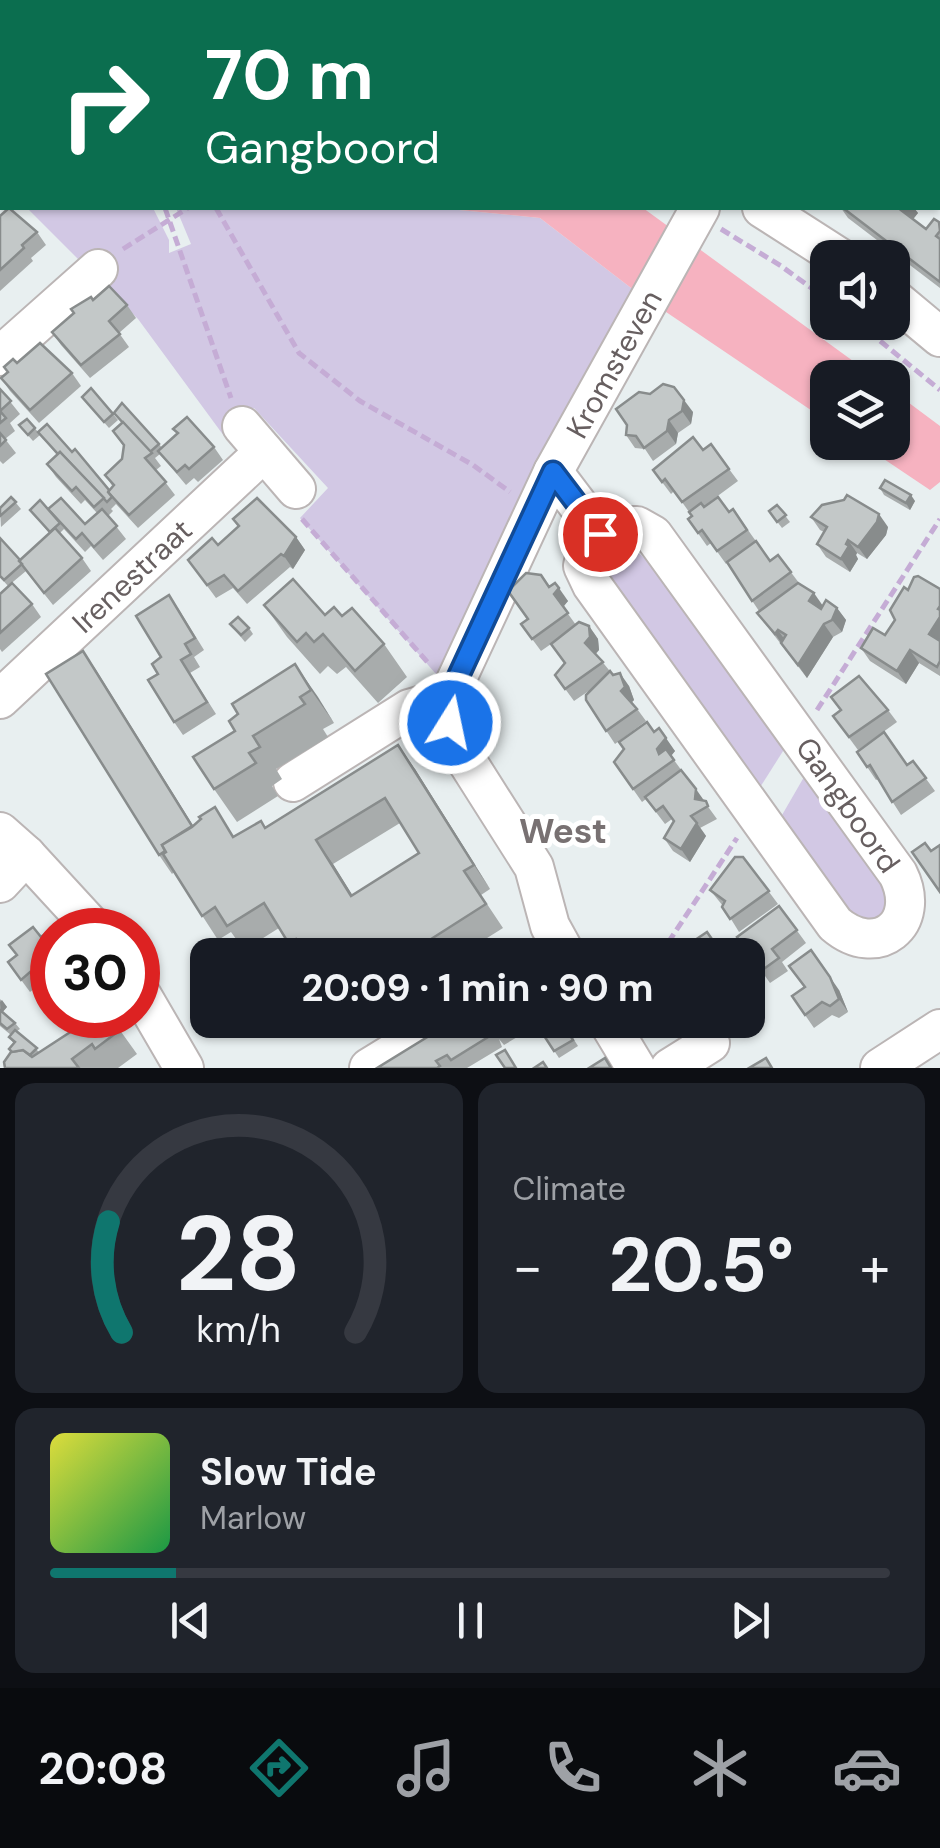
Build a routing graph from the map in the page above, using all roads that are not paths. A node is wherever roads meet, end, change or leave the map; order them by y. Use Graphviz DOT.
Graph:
graph roads {
  1 [pos="765,210"];
  2 [pos="694,218"];
  3 [pos="812,240"];
  4 [pos="98,269"];
  5 [pos="910,312"];
  6 [pos="940,336"];
  7 [pos="0,356"];
  8 [pos="553,472"];
  9 [pos="296,489"];
  10 [pos="600,534"];
  11 [pos="452,696"];
  12 [pos="0,699"];
  13 [pos="294,782"];
  14 [pos="13,843"];
  15 [pos="0,882"];
  16 [pos="75,908"];
  17 [pos="554,938"];
  18 [pos="160,1026"];
  19 [pos="940,1029"];
  20 [pos="418,1038"];
  21 [pos="618,1038"];
  22 [pos="710,1043"];
  23 [pos="184,1068"];
  24 [pos="369,1068"];
  25 [pos="636,1068"];
  26 [pos="670,1068"];
  27 [pos="880,1068"];
  1 -- 3 [label="street"];
  2 -- 8 [label="street, Kromsteven"];
  4 -- 7 [label="street"];
  5 -- 6 [label="street"];
  8 -- 10 [label="street"];
  8 -- 11 [label="street, Kromsteven"];
  9 -- 12 [label="street, Irenestraat"];
  10 -- 10 [label="street, Gangboord"];
  11 -- 13 [label="street"];
  11 -- 17 [label="street"];
  14 -- 15 [label="street"];
  14 -- 16 [label="street"];
  18 -- 23 [label="street"];
  19 -- 27 [label="street"];
  20 -- 24 [label="street"];
  21 -- 25 [label="street"];
  22 -- 26 [label="street"];
}
